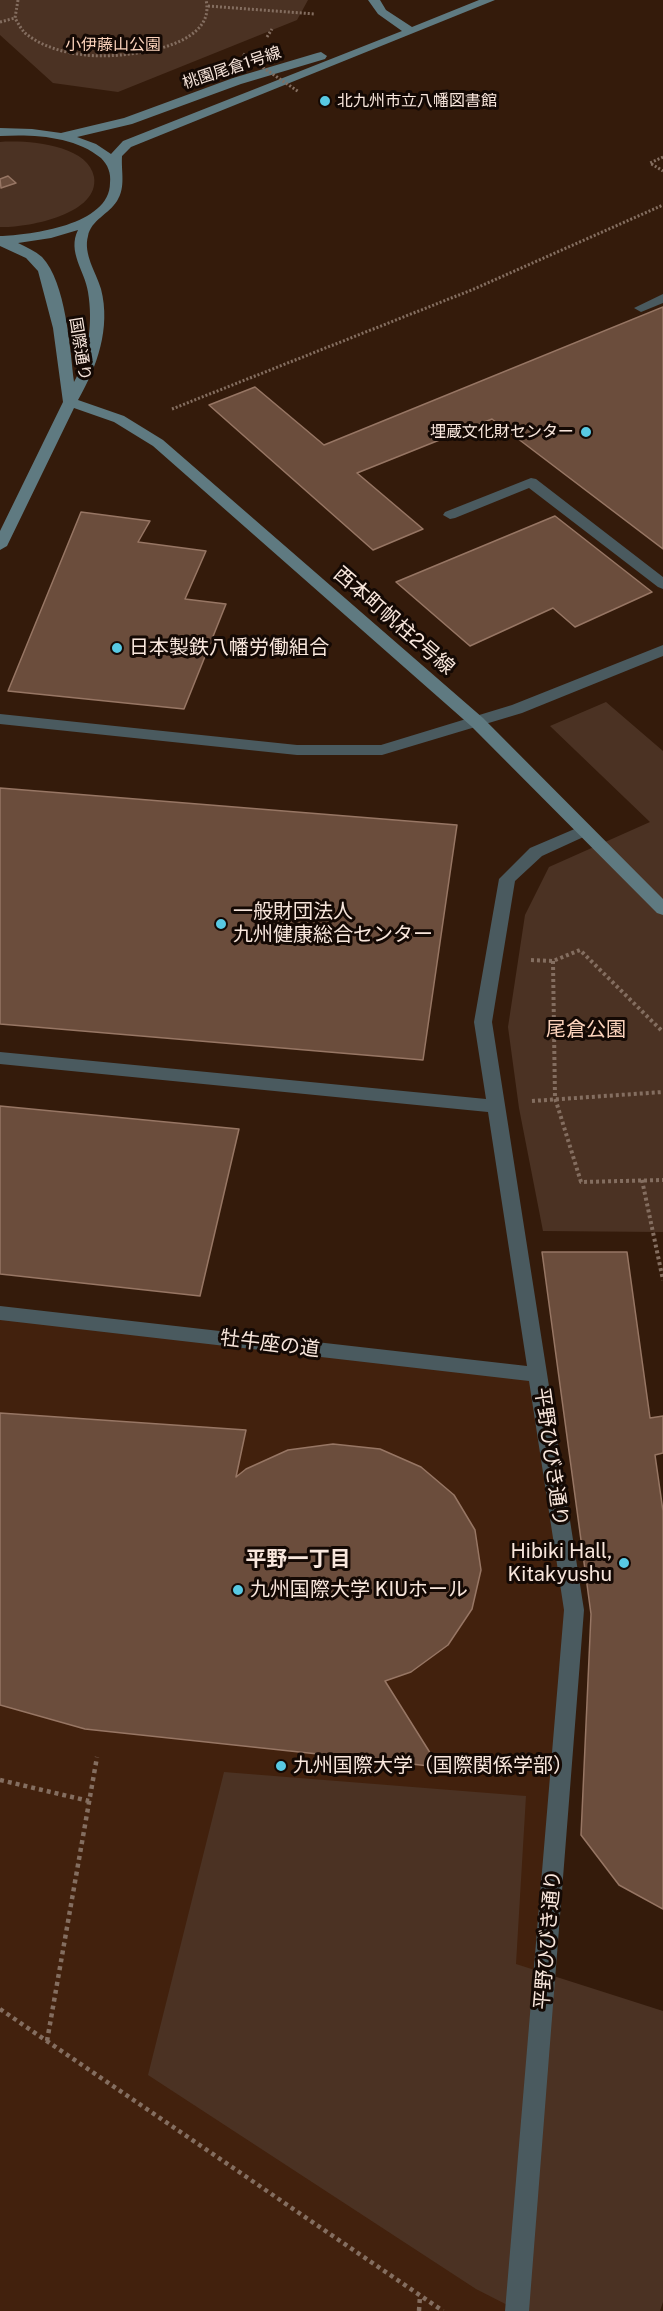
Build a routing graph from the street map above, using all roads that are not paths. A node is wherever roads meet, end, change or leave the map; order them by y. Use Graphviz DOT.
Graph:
graph roads {
  1 [pos="374,0"];
  2 [pos="489,0"];
  3 [pos="409,30"];
  4 [pos="0,122"];
  5 [pos="16,130"];
  6 [pos="0,132"];
  7 [pos="64,136"];
  8 [pos="115,170"];
  9 [pos="90,218"];
  10 [pos="0,240"];
  11 [pos="663,298"];
  12 [pos="641,308"];
  13 [pos="70,402"];
  14 [pos="450,515"];
  15 [pos="0,546"];
  16 [pos="663,584"];
  17 [pos="663,650"];
  18 [pos="0,719"];
  19 [pos="477,722"];
  20 [pos="584,830"];
  21 [pos="663,909"];
  22 [pos="0,1058"];
  23 [pos="496,1106"];
  24 [pos="0,1313"];
  25 [pos="539,1375"];
  26 [pos="517,2311"];
  1 -- 3 [label="street"];
  2 -- 3 [label="street, 桃園尾倉1号線"];
  3 -- 7 [label="street, 桃園尾倉1号線"];
  3 -- 8 [label="street, 桃園尾倉1号線"];
  4 -- 5 [label="street"];
  5 -- 6 [label="street"];
  5 -- 7 [label="street"];
  7 -- 8 [label="street"];
  8 -- 9 [label="street, 桃園尾倉1号線"];
  9 -- 10 [label="street"];
  9 -- 13 [label="street"];
  10 -- 13 [label="street, 国際通り"];
  11 -- 12 [label="street"];
  13 -- 15 [label="street, 国際通り"];
  13 -- 19 [label="street, 西本町帆柱2号線"];
  14 -- 16 [label="street"];
  17 -- 19 [label="street"];
  18 -- 19 [label="street"];
  19 -- 20 [label="street, 西本町帆柱2号線"];
  20 -- 21 [label="street, 西本町帆柱2号線"];
  20 -- 23 [label="street, 平野ひびき通り"];
  22 -- 23 [label="street"];
  23 -- 25 [label="street, 平野ひびき通り"];
  24 -- 25 [label="street, 牡牛座の道"];
  25 -- 26 [label="street, 平野ひびき通り"];
}
